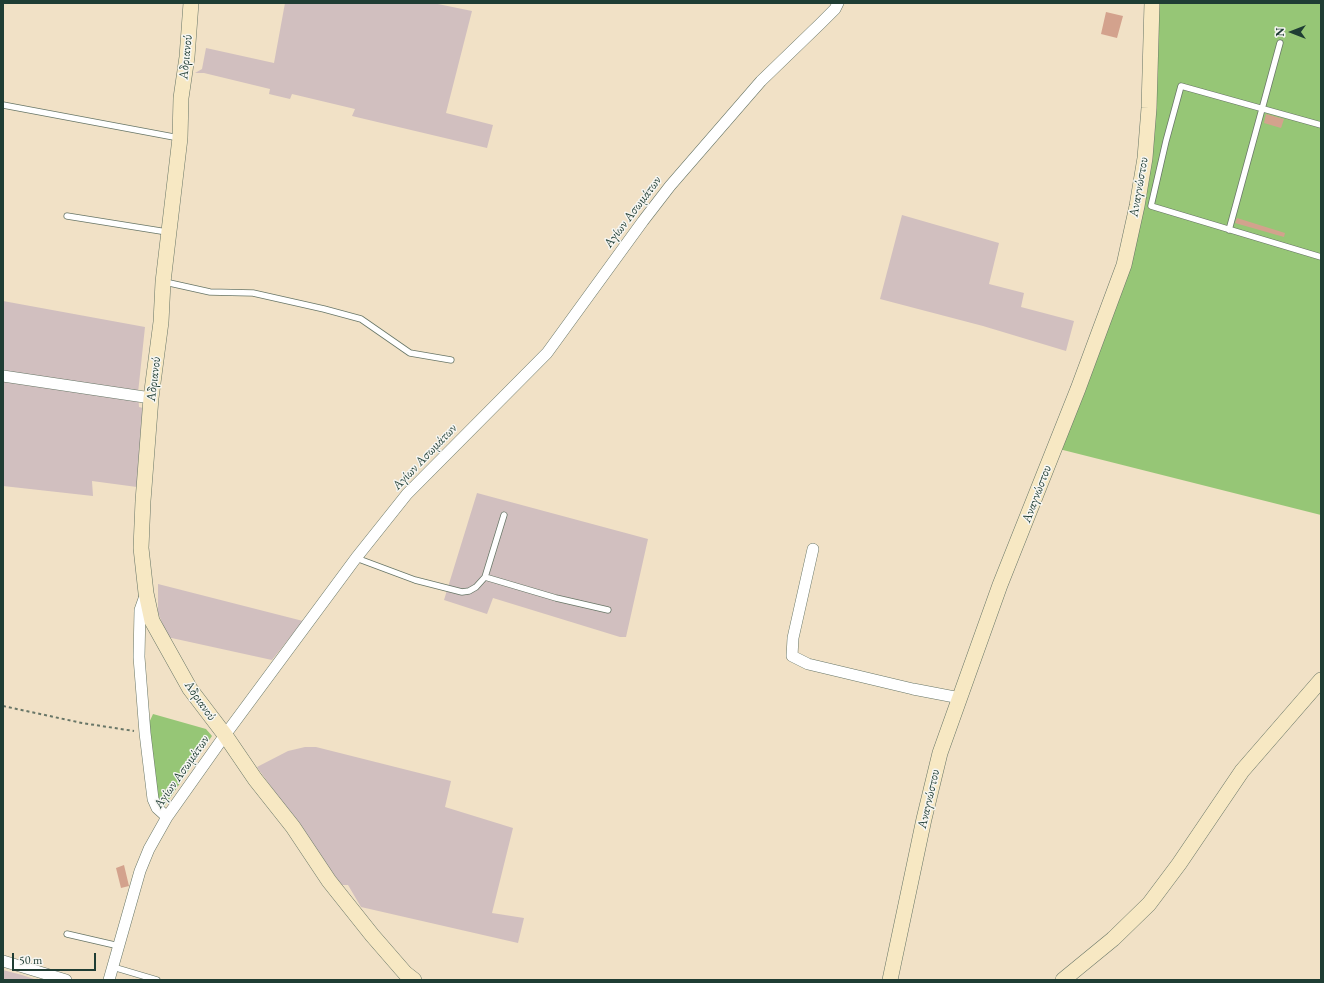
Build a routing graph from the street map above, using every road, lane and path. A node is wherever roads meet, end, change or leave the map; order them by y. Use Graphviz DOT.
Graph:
graph roads {
  1 [pos="191,3"];
  2 [pos="838,3"];
  3 [pos="1152,3"];
  4 [pos="1280,43"];
  5 [pos="3,105"];
  6 [pos="1262,108"];
  7 [pos="1321,125"];
  8 [pos="180,138"];
  9 [pos="1144,205"];
  10 [pos="67,216"];
  11 [pos="1229,230"];
  12 [pos="170,232"];
  13 [pos="1321,257"];
  14 [pos="163,282"];
  15 [pos="451,360"];
  16 [pos="3,376"];
  17 [pos="151,398"];
  18 [pos="504,515"];
  19 [pos="813,549"];
  20 [pos="356,558"];
  21 [pos="485,577"];
  22 [pos="146,593"];
  23 [pos="608,610"];
  24 [pos="1321,680"];
  25 [pos="960,698"];
  26 [pos="3,706"];
  27 [pos="145,732"];
  28 [pos="225,735"];
  29 [pos="167,817"];
  30 [pos="67,934"];
  31 [pos="118,946"];
  32 [pos="3,961"];
  33 [pos="114,967"];
  34 [pos="66,980"];
  35 [pos="109,980"];
  36 [pos="157,980"];
  37 [pos="414,980"];
  38 [pos="890,980"];
  39 [pos="1063,980"];
  1 -- 8 [label="street, Αδριανού"];
  2 -- 20 [label="street, Αγίων Ασωμάτων"];
  3 -- 9 [label="street, Αναγνώστου"];
  4 -- 6 [label="lane"];
  5 -- 8 [label="lane"];
  6 -- 7 [label="lane"];
  6 -- 9 [label="lane"];
  6 -- 11 [label="lane"];
  8 -- 12 [label="street, Αδριανού"];
  9 -- 11 [label="lane"];
  9 -- 25 [label="street, Αναγνώστου"];
  10 -- 12 [label="lane"];
  11 -- 13 [label="lane"];
  12 -- 14 [label="street, Αδριανού"];
  14 -- 15 [label="lane"];
  14 -- 17 [label="street, Αδριανού"];
  16 -- 17 [label="street"];
  17 -- 22 [label="street, Αδριανού"];
  18 -- 21 [label="lane"];
  19 -- 25 [label="street"];
  20 -- 21 [label="lane"];
  20 -- 28 [label="street, Αγίων Ασωμάτων"];
  21 -- 23 [label="lane"];
  22 -- 27 [label="street"];
  22 -- 28 [label="street, Αδριανού"];
  24 -- 39 [label="street"];
  25 -- 38 [label="street, Αναγνώστου"];
  26 -- 27 [label="path"];
  27 -- 29 [label="street"];
  28 -- 29 [label="street, Αγίων Ασωμάτων"];
  28 -- 37 [label="street, Αδριανού"];
  29 -- 31 [label="street, Αγίων Ασωμάτων"];
  30 -- 31 [label="lane"];
  31 -- 33 [label="street, Αγίων Ασωμάτων"];
  32 -- 34 [label="street"];
  33 -- 35 [label="street, Αγίων Ασωμάτων"];
  33 -- 36 [label="lane"];
}
